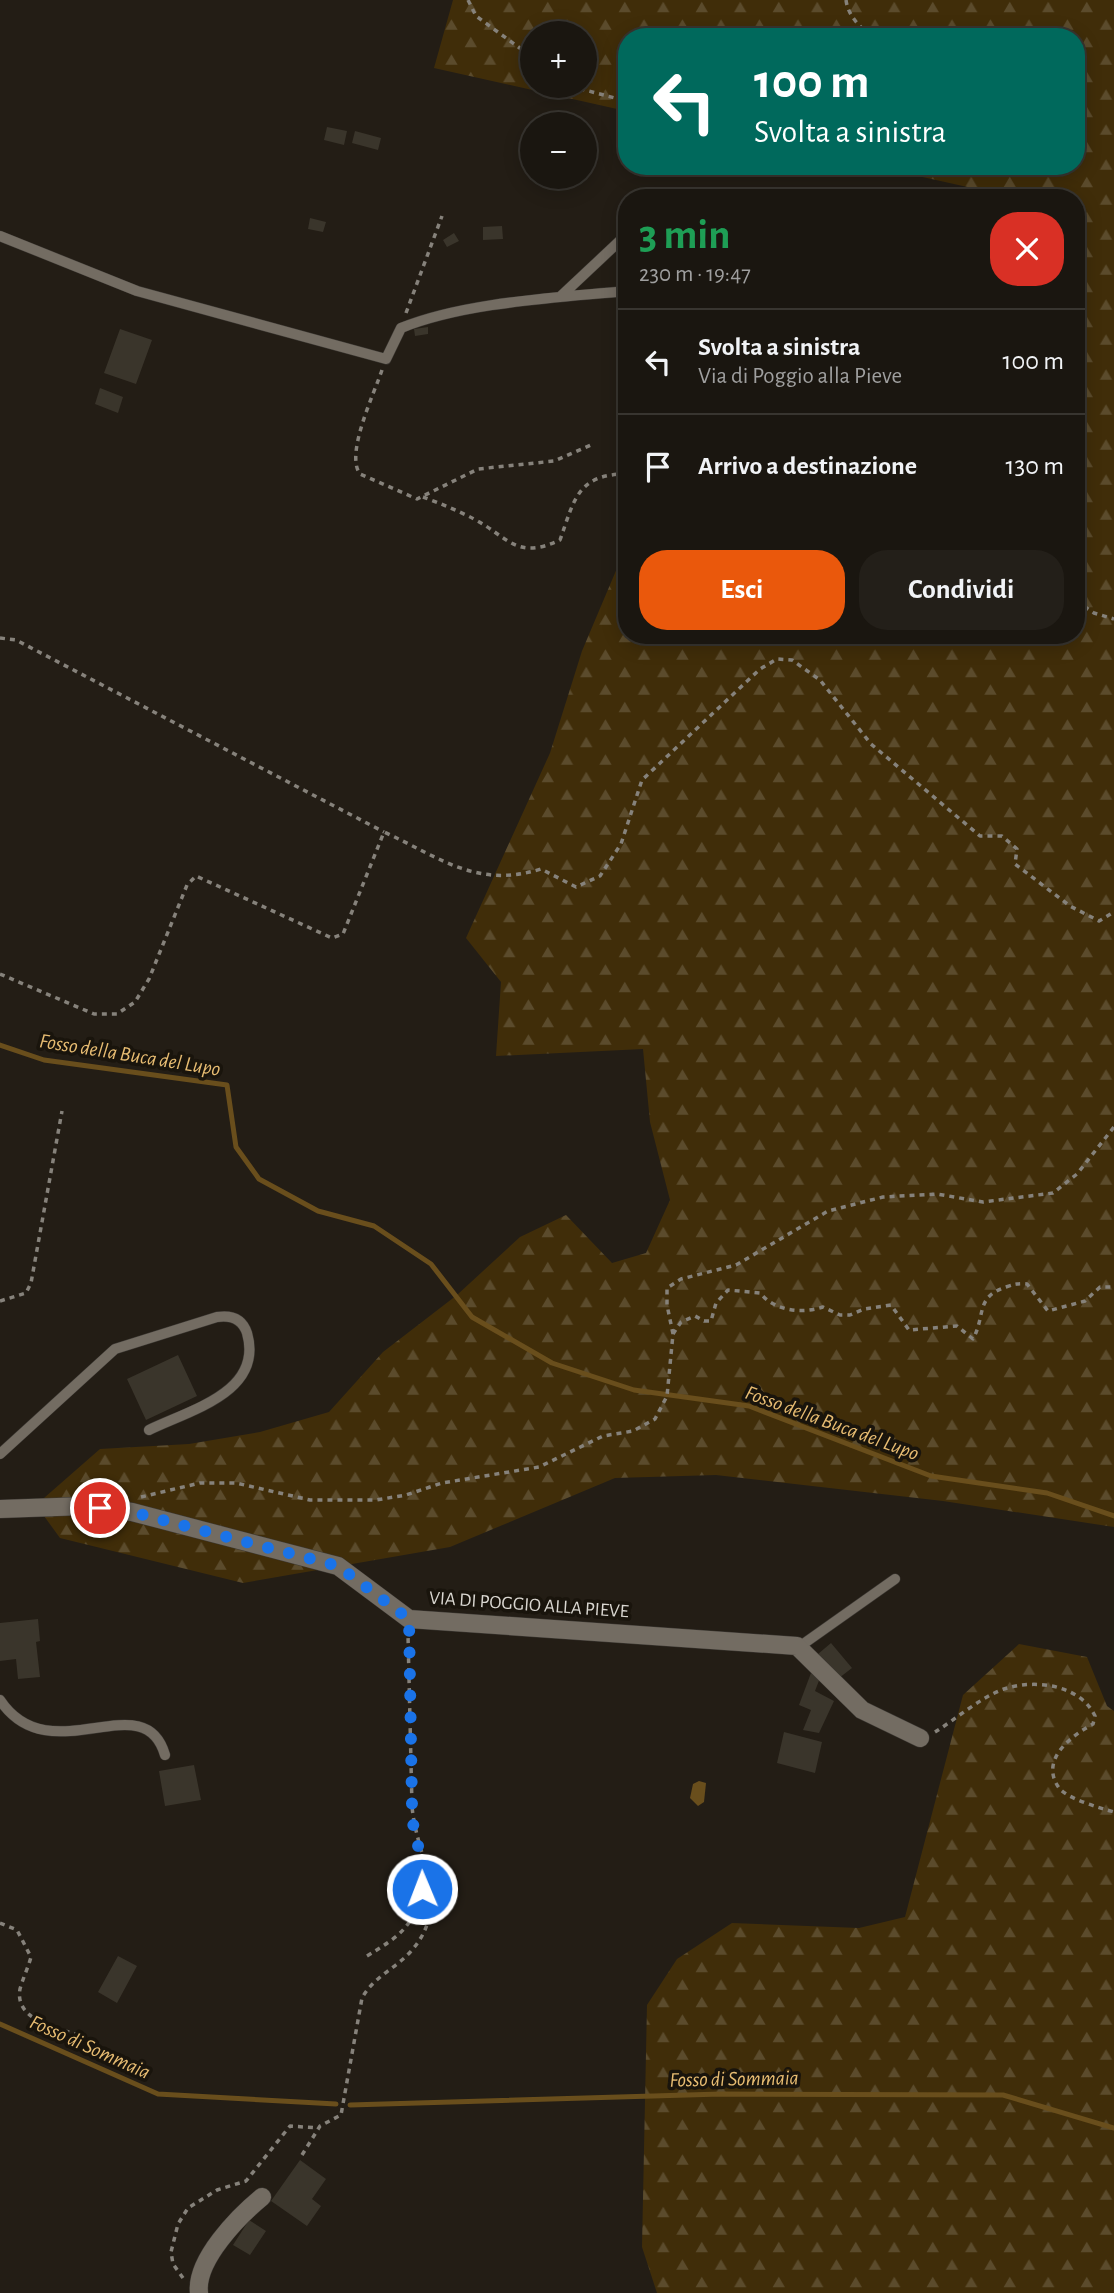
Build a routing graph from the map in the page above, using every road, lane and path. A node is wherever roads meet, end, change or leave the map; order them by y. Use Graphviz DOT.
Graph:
graph roads {
  1 [pos="468,0"];
  2 [pos="845,0"];
  3 [pos="860,28"];
  4 [pos="520,48"];
  5 [pos="597,93"];
  6 [pos="618,99"];
  7 [pos="442,216"];
  8 [pos="0,236"];
  9 [pos="618,243"];
  10 [pos="618,292"];
  11 [pos="560,298"];
  12 [pos="401,328"];
  13 [pos="386,359"];
  14 [pos="591,445"];
  15 [pos="618,475"];
  16 [pos="423,498"];
  17 [pos="1085,606"];
  18 [pos="1114,619"];
  19 [pos="0,638"];
  20 [pos="384,832"];
  21 [pos="1114,912"];
  22 [pos="0,974"];
  23 [pos="62,1111"];
  24 [pos="1114,1127"];
  25 [pos="1114,1287"];
  26 [pos="0,1301"];
  27 [pos="673,1334"];
  28 [pos="149,1430"];
  29 [pos="0,1454"];
  30 [pos="0,1509"];
  31 [pos="116,1510"];
  32 [pos="895,1579"];
  33 [pos="409,1619"];
  34 [pos="799,1647"];
  35 [pos="0,1700"];
  36 [pos="920,1738"];
  37 [pos="165,1755"];
  38 [pos="1114,1812"];
  39 [pos="427,1870"];
  40 [pos="0,1923"];
  41 [pos="367,1956"];
  42 [pos="81,2036"];
  43 [pos="319,2128"];
  44 [pos="302,2155"];
  45 [pos="262,2197"];
  46 [pos="198,2289"];
  1 -- 4 [label="path"];
  2 -- 3 [label="path"];
  5 -- 6 [label="path"];
  7 -- 12 [label="path"];
  8 -- 13 [label="lane"];
  9 -- 11 [label="lane"];
  10 -- 11 [label="lane"];
  11 -- 12 [label="lane"];
  12 -- 13 [label="lane"];
  13 -- 16 [label="path"];
  14 -- 16 [label="path"];
  15 -- 16 [label="path"];
  17 -- 18 [label="path"];
  19 -- 20 [label="path"];
  20 -- 21 [label="path"];
  20 -- 22 [label="path"];
  23 -- 26 [label="path"];
  24 -- 27 [label="path"];
  25 -- 27 [label="path"];
  27 -- 31 [label="path"];
  28 -- 29 [label="lane"];
  30 -- 31 [label="street, VIA DI POGGIO ALLA PIEVE"];
  31 -- 33 [label="street, VIA DI POGGIO ALLA PIEVE"];
  32 -- 34 [label="lane"];
  33 -- 34 [label="street, VIA DI POGGIO ALLA PIEVE"];
  33 -- 39 [label="path"];
  34 -- 36 [label="street"];
  35 -- 37 [label="lane"];
  36 -- 38 [label="path"];
  39 -- 41 [label="path"];
  39 -- 43 [label="path"];
  40 -- 42 [label="path"];
  43 -- 44 [label="path"];
  43 -- 46 [label="path"];
  45 -- 46 [label="street"];
}
